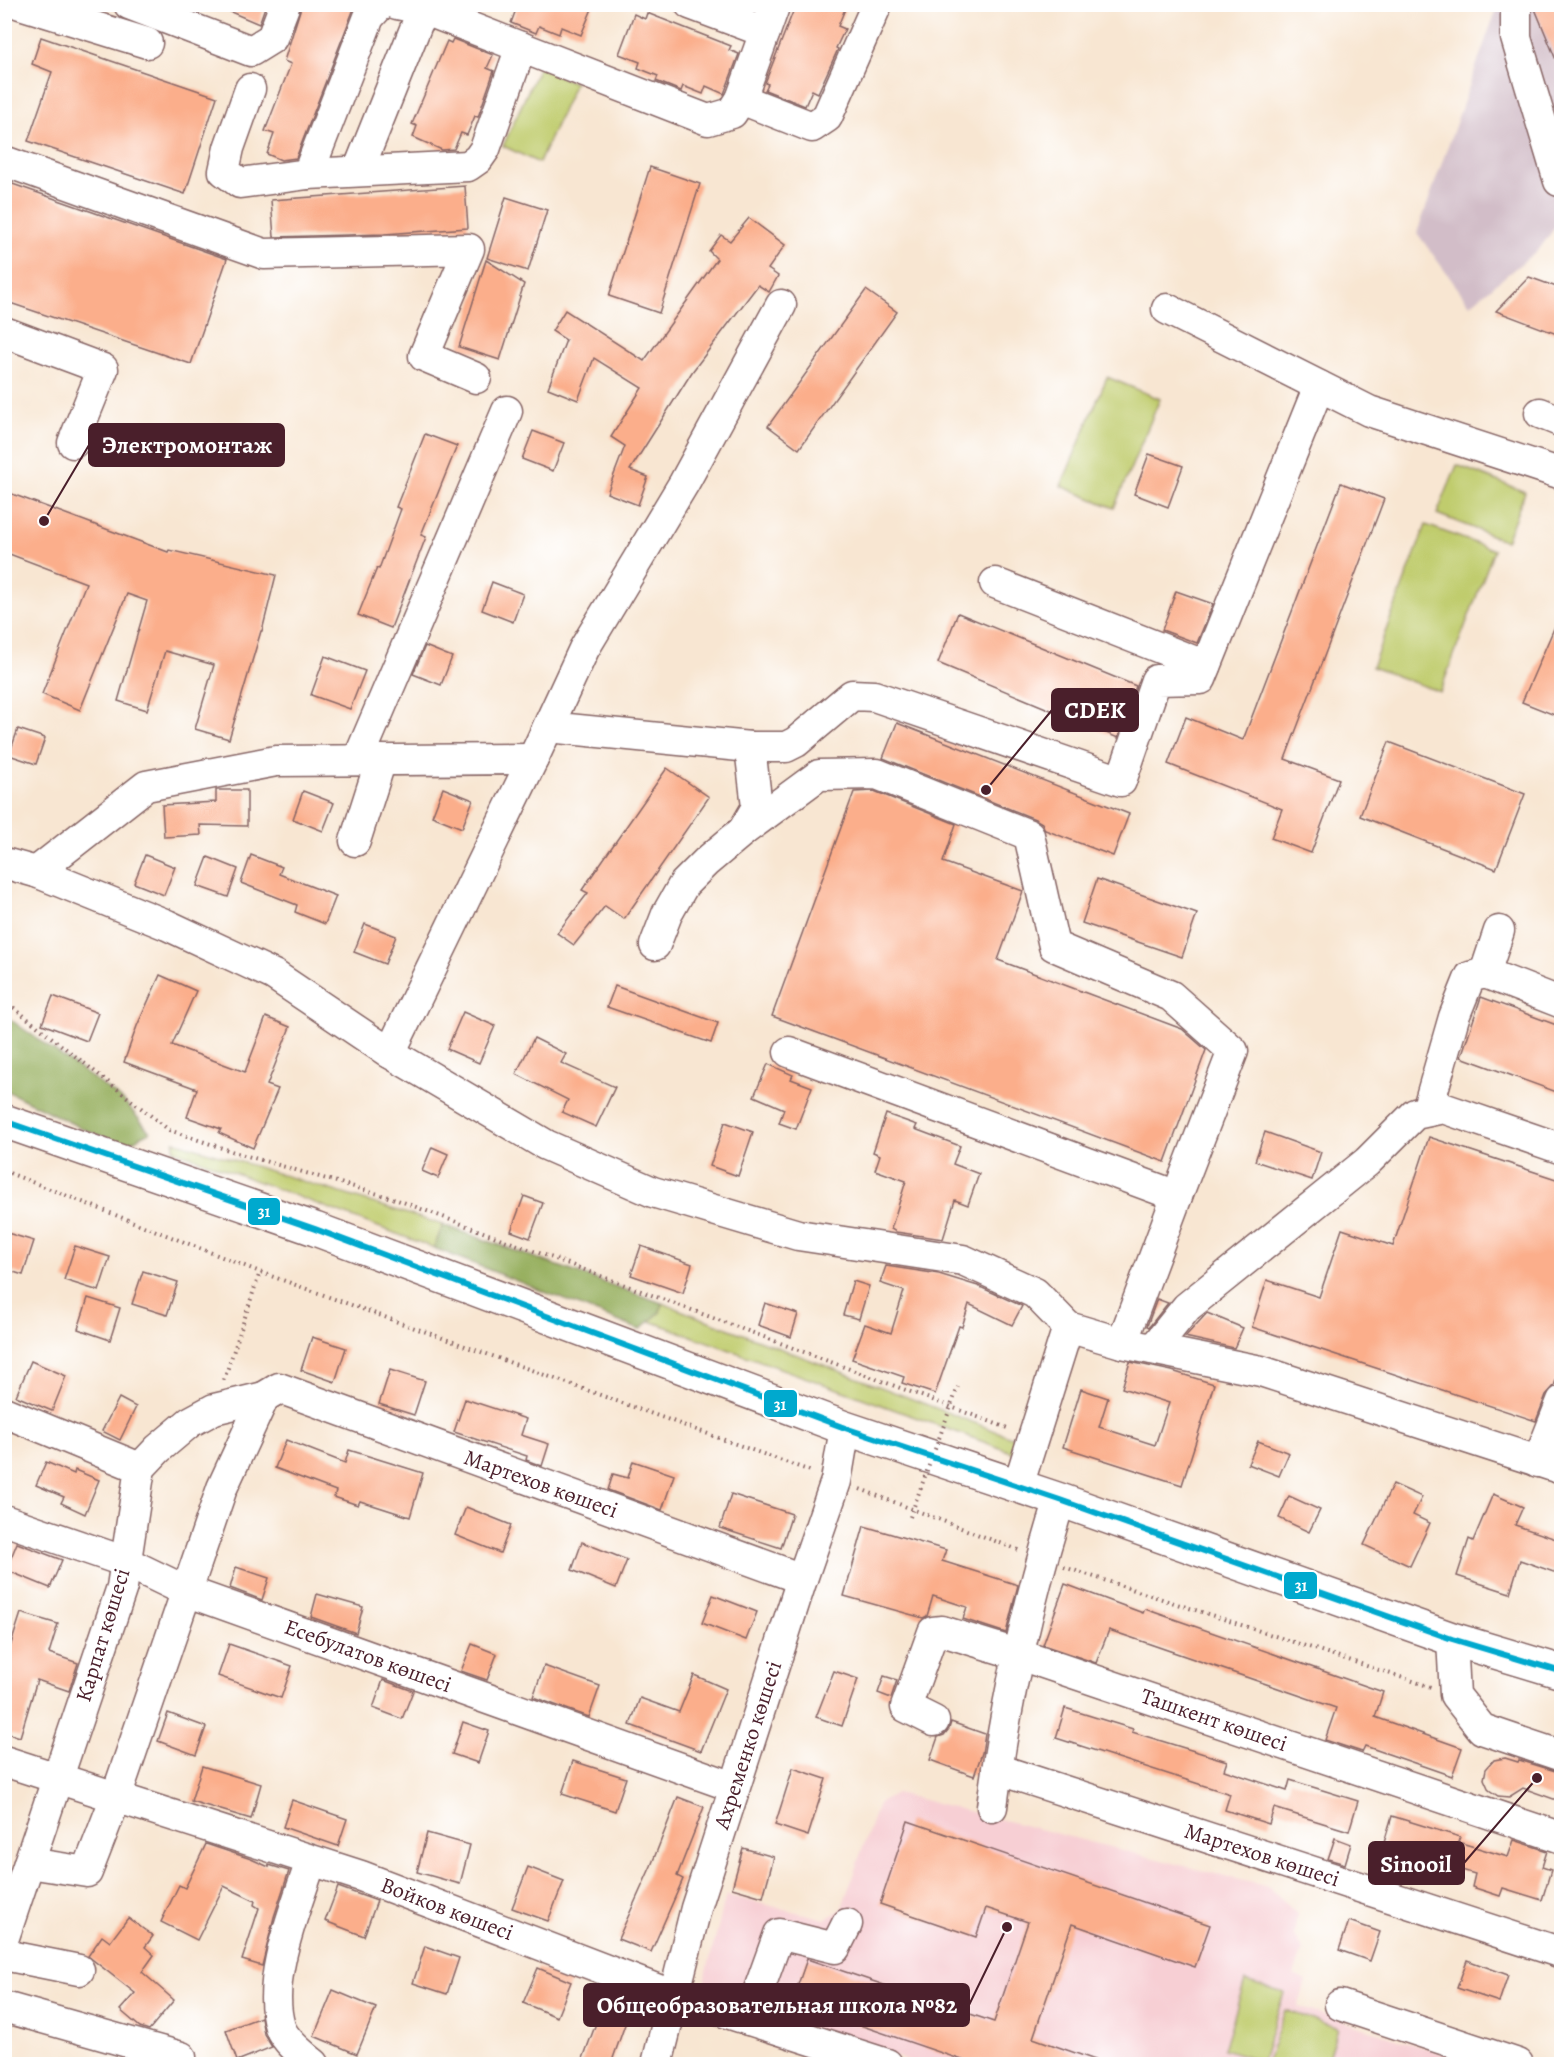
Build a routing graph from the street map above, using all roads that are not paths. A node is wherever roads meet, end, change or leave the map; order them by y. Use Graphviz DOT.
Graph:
graph roads {
  1 [pos="20,4"];
  2 [pos="129,4"];
  3 [pos="285,4"];
  4 [pos="381,4"];
  5 [pos="690,4"];
  6 [pos="877,4"];
  7 [pos="1516,4"];
  8 [pos="416,6"];
  9 [pos="770,18"];
  10 [pos="147,44"];
  11 [pos="521,47"];
  12 [pos="250,89"];
  13 [pos="741,99"];
  14 [pos="4,161"];
  15 [pos="358,171"];
  16 [pos="308,174"];
  17 [pos="1559,181"];
  18 [pos="781,305"];
  19 [pos="1167,309"];
  20 [pos="4,332"];
  21 [pos="476,378"];
  22 [pos="1319,386"];
  23 [pos="507,411"];
  24 [pos="73,443"];
  25 [pos="1562,474"];
  26 [pos="995,583"];
  27 [pos="1206,666"];
  28 [pos="548,728"];
  29 [pos="750,747"];
  30 [pos="533,759"];
  31 [pos="370,760"];
  32 [pos="743,831"];
  33 [pos="355,841"];
  34 [pos="4,863"];
  35 [pos="36,872"];
  36 [pos="1499,932"];
  37 [pos="655,945"];
  38 [pos="1485,973"];
  39 [pos="1562,1003"];
  40 [pos="789,1052"];
  41 [pos="390,1053"];
  42 [pos="1427,1111"];
  43 [pos="4,1122"];
  44 [pos="1562,1149"];
  45 [pos="1177,1196"];
  46 [pos="1068,1327"];
  47 [pos="1122,1343"];
  48 [pos="1153,1349"];
  49 [pos="272,1393"];
  50 [pos="1562,1401"];
  51 [pos="4,1412"];
  52 [pos="845,1428"];
  53 [pos="1550,1466"];
  54 [pos="140,1468"];
  55 [pos="1018,1486"];
  56 [pos="1060,1500"];
  57 [pos="4,1520"];
  58 [pos="126,1562"];
  59 [pos="802,1579"];
  60 [pos="186,1590"];
  61 [pos="1452,1639"];
  62 [pos="1017,1654"];
  63 [pos="1562,1672"];
  64 [pos="934,1721"];
  65 [pos="1562,1756"];
  66 [pos="4,1761"];
  67 [pos="996,1769"];
  68 [pos="57,1778"];
  69 [pos="734,1788"];
  70 [pos="116,1797"];
  71 [pos="992,1807"];
  72 [pos="1562,1838"];
  73 [pos="311,1861"];
  74 [pos="29,1863"];
  75 [pos="847,1924"];
  76 [pos="4,1937"];
  77 [pos="1562,1953"];
  78 [pos="4,1955"];
  79 [pos="79,1970"];
  80 [pos="674,1996"];
  81 [pos="1340,2005"];
  82 [pos="4,2007"];
  83 [pos="748,2019"];
  84 [pos="181,2057"];
  85 [pos="314,2064"];
  86 [pos="657,2064"];
  87 [pos="887,2064"];
  88 [pos="1518,2064"];
  1 -- 10 [label="street"];
  2 -- 3 [label="street"];
  4 -- 16 [label="street"];
  5 -- 9 [label="street"];
  6 -- 13 [label="street"];
  7 -- 17 [label="street"];
  8 -- 11 [label="street"];
  8 -- 15 [label="street"];
  9 -- 13 [label="street"];
  11 -- 13 [label="street"];
  11 -- 15 [label="street"];
  12 -- 16 [label="street"];
  14 -- 21 [label="street"];
  15 -- 16 [label="street"];
  18 -- 28 [label="street"];
  19 -- 22 [label="street"];
  20 -- 24 [label="street"];
  22 -- 25 [label="street"];
  22 -- 27 [label="street"];
  23 -- 31 [label="street"];
  26 -- 27 [label="street"];
  27 -- 29 [label="street"];
  28 -- 29 [label="street"];
  28 -- 30 [label="street"];
  29 -- 32 [label="street"];
  30 -- 31 [label="street"];
  30 -- 41 [label="street"];
  31 -- 33 [label="street"];
  31 -- 35 [label="street"];
  32 -- 37 [label="street"];
  32 -- 45 [label="street"];
  34 -- 35 [label="street"];
  35 -- 41 [label="street"];
  36 -- 38 [label="street"];
  38 -- 39 [label="street"];
  38 -- 42 [label="street"];
  40 -- 45 [label="street"];
  41 -- 46 [label="street"];
  42 -- 44 [label="street"];
  42 -- 48 [label="street"];
  43 -- 52 [label="main road"];
  45 -- 47 [label="street"];
  46 -- 47 [label="street"];
  46 -- 55 [label="street"];
  47 -- 48 [label="street"];
  48 -- 53 [label="street"];
  49 -- 54 [label="street"];
  49 -- 59 [label="street, Мартехов көшесі"];
  49 -- 60 [label="street"];
  50 -- 53 [label="street"];
  51 -- 54 [label="street"];
  52 -- 55 [label="main road"];
  52 -- 59 [label="street, Ахременко көшесі"];
  54 -- 58 [label="street, Карпат көшесі"];
  55 -- 56 [label="main road"];
  56 -- 61 [label="main road"];
  56 -- 62 [label="street"];
  57 -- 58 [label="street, Есебулатов көшесі"];
  58 -- 60 [label="street, Есебулатов көшесі"];
  58 -- 68 [label="street, Карпат көшесі"];
  59 -- 69 [label="street, Ахременко көшесі"];
  60 -- 69 [label="street, Есебулатов көшесі"];
  60 -- 70 [label="street"];
  61 -- 63 [label="main road"];
  61 -- 65 [label="street"];
  62 -- 64 [label="street, Ташкент көшесі"];
  62 -- 67 [label="street"];
  62 -- 72 [label="street, Ташкент көшесі"];
  66 -- 68 [label="street, Войков көшесі"];
  67 -- 71 [label="street"];
  67 -- 77 [label="street, Мартехов көшесі"];
  68 -- 70 [label="street, Войков көшесі"];
  68 -- 74 [label="street, Карпат көшесі"];
  69 -- 80 [label="street, Ахременко көшесі"];
  70 -- 73 [label="street, Войков көшесі"];
  70 -- 74 [label="street"];
  73 -- 80 [label="street, Войков көшесі"];
  73 -- 85 [label="street"];
  74 -- 76 [label="street, Карпат көшесі"];
  75 -- 83 [label="street"];
  78 -- 79 [label="street"];
  80 -- 83 [label="street, Войков көшесі"];
  80 -- 86 [label="street, Ахременко көшесі"];
  81 -- 88 [label="street"];
  82 -- 84 [label="street"];
  83 -- 87 [label="street, Войков көшесі"];
}
